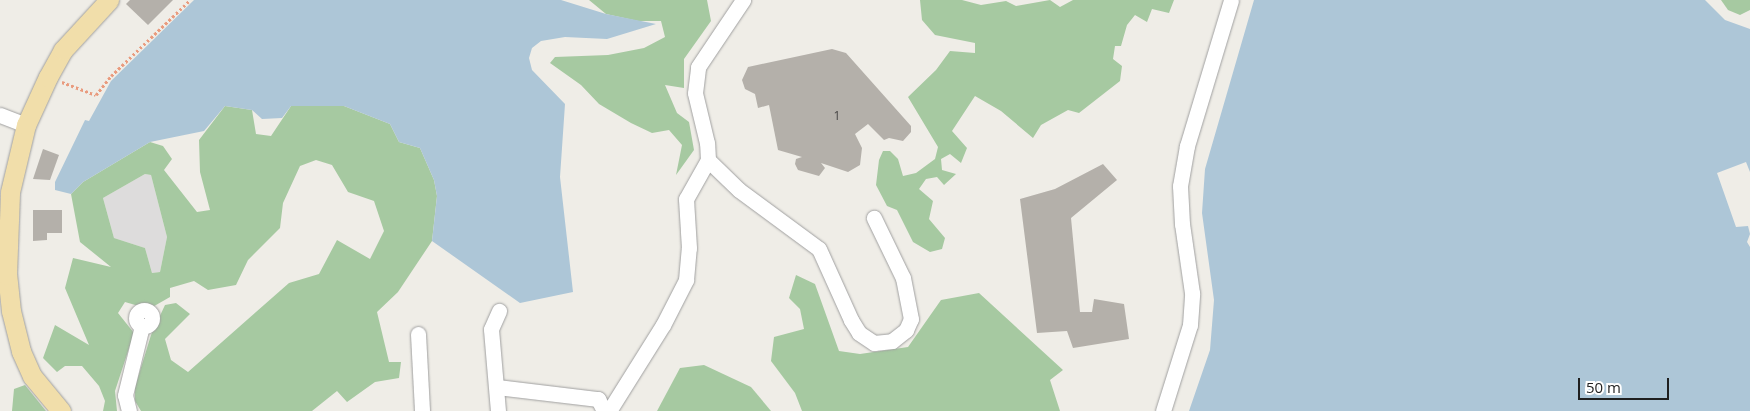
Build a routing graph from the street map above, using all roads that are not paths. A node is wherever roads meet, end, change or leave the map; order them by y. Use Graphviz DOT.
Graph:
graph roads {
  1 [pos="109,0"];
  2 [pos="742,0"];
  3 [pos="1231,0"];
  4 [pos="0,115"];
  5 [pos="26,125"];
  6 [pos="708,160"];
  7 [pos="5,193"];
  8 [pos="874,218"];
  9 [pos="499,311"];
  10 [pos="142,326"];
  11 [pos="418,334"];
  12 [pos="497,387"];
  13 [pos="61,411"];
  14 [pos="130,411"];
  15 [pos="422,411"];
  16 [pos="498,411"];
  17 [pos="604,411"];
  18 [pos="609,411"];
  19 [pos="1163,411"];
  1 -- 5 [label="main road"];
  2 -- 6 [label="street"];
  3 -- 19 [label="street"];
  4 -- 5 [label="street"];
  5 -- 7 [label="main road"];
  6 -- 8 [label="street"];
  6 -- 18 [label="street"];
  7 -- 13 [label="main road"];
  9 -- 12 [label="street"];
  10 -- 14 [label="street"];
  11 -- 15 [label="street"];
  12 -- 16 [label="street"];
  12 -- 17 [label="street"];
}
